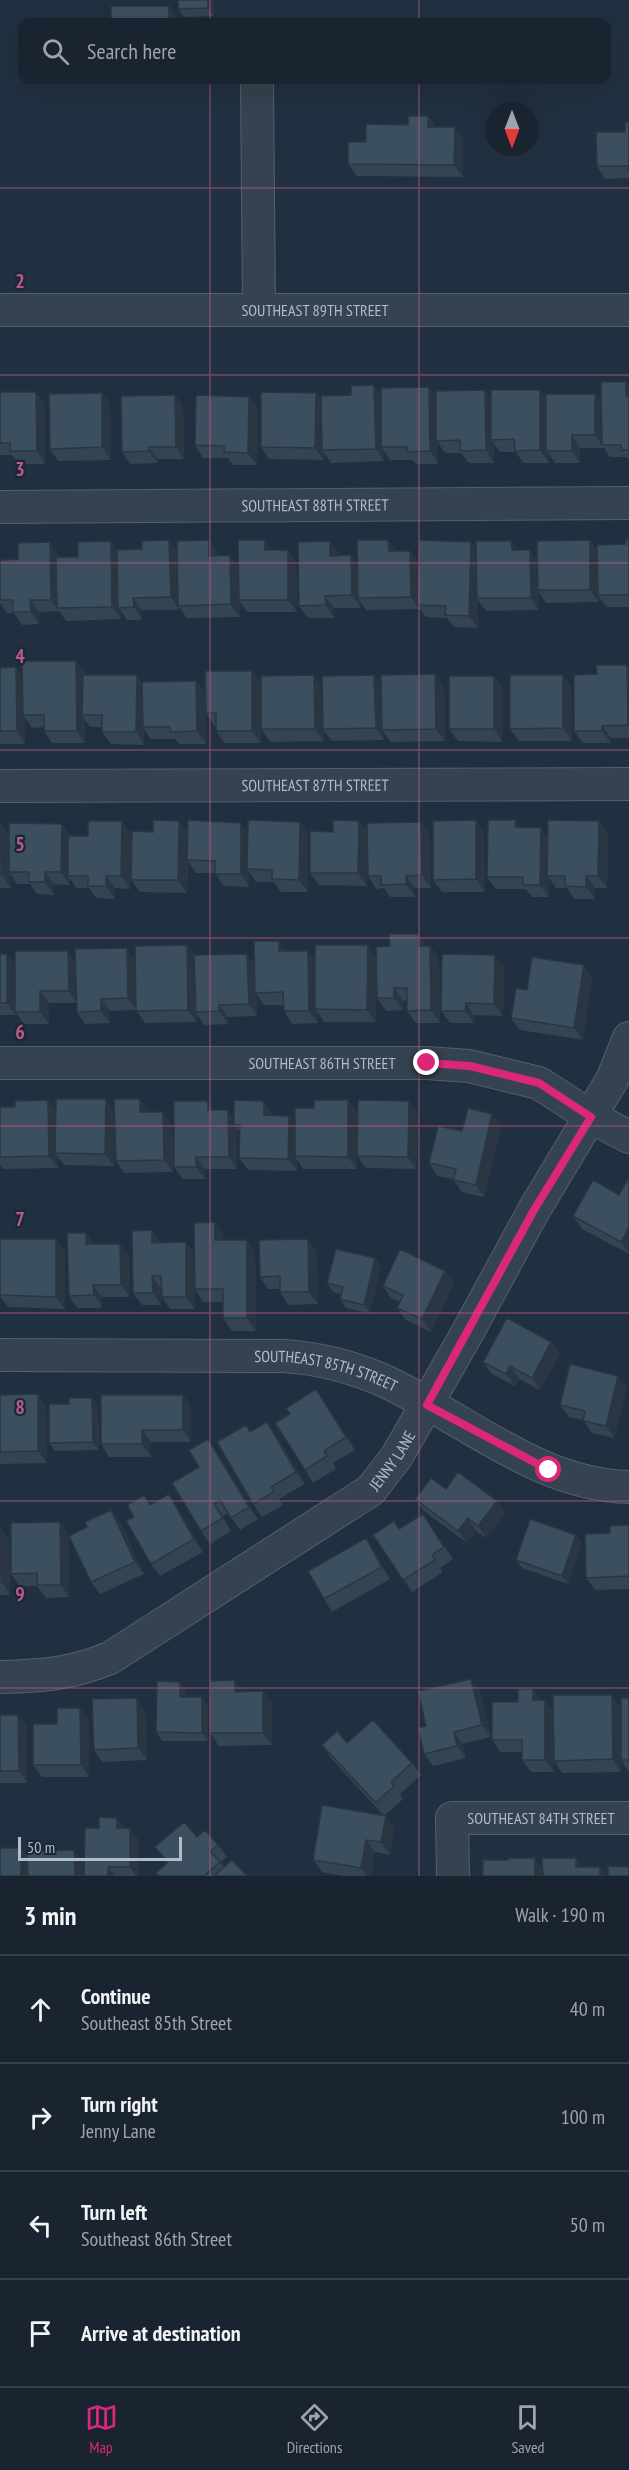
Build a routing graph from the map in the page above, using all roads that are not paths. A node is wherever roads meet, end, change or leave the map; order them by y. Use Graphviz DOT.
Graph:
graph roads {
  1 [pos="257,84"];
  2 [pos="0,310"];
  3 [pos="259,310"];
  4 [pos="629,310"];
  5 [pos="629,503"];
  6 [pos="0,507"];
  7 [pos="629,784"];
  8 [pos="0,786"];
  9 [pos="629,1038"];
  10 [pos="0,1063"];
  11 [pos="591,1117"];
  12 [pos="629,1137"];
  13 [pos="0,1355"];
  14 [pos="427,1405"];
  15 [pos="629,1487"];
  16 [pos="0,1677"];
  17 [pos="629,1818"];
  18 [pos="453,1876"];
  1 -- 3 [label="street"];
  2 -- 3 [label="street, SOUTHEAST 89TH STREET"];
  3 -- 4 [label="street, SOUTHEAST 89TH STREET"];
  5 -- 6 [label="street, SOUTHEAST 88TH STREET"];
  7 -- 8 [label="street, SOUTHEAST 87TH STREET"];
  9 -- 11 [label="street, JENNY LANE"];
  10 -- 11 [label="street, SOUTHEAST 86TH STREET"];
  11 -- 12 [label="street, SOUTHEAST 86TH STREET"];
  11 -- 14 [label="street, JENNY LANE"];
  13 -- 14 [label="street, SOUTHEAST 85TH STREET"];
  14 -- 15 [label="street, SOUTHEAST 85TH STREET"];
  14 -- 16 [label="street, JENNY LANE"];
  17 -- 18 [label="street, SOUTHEAST 84TH STREET"];
}
